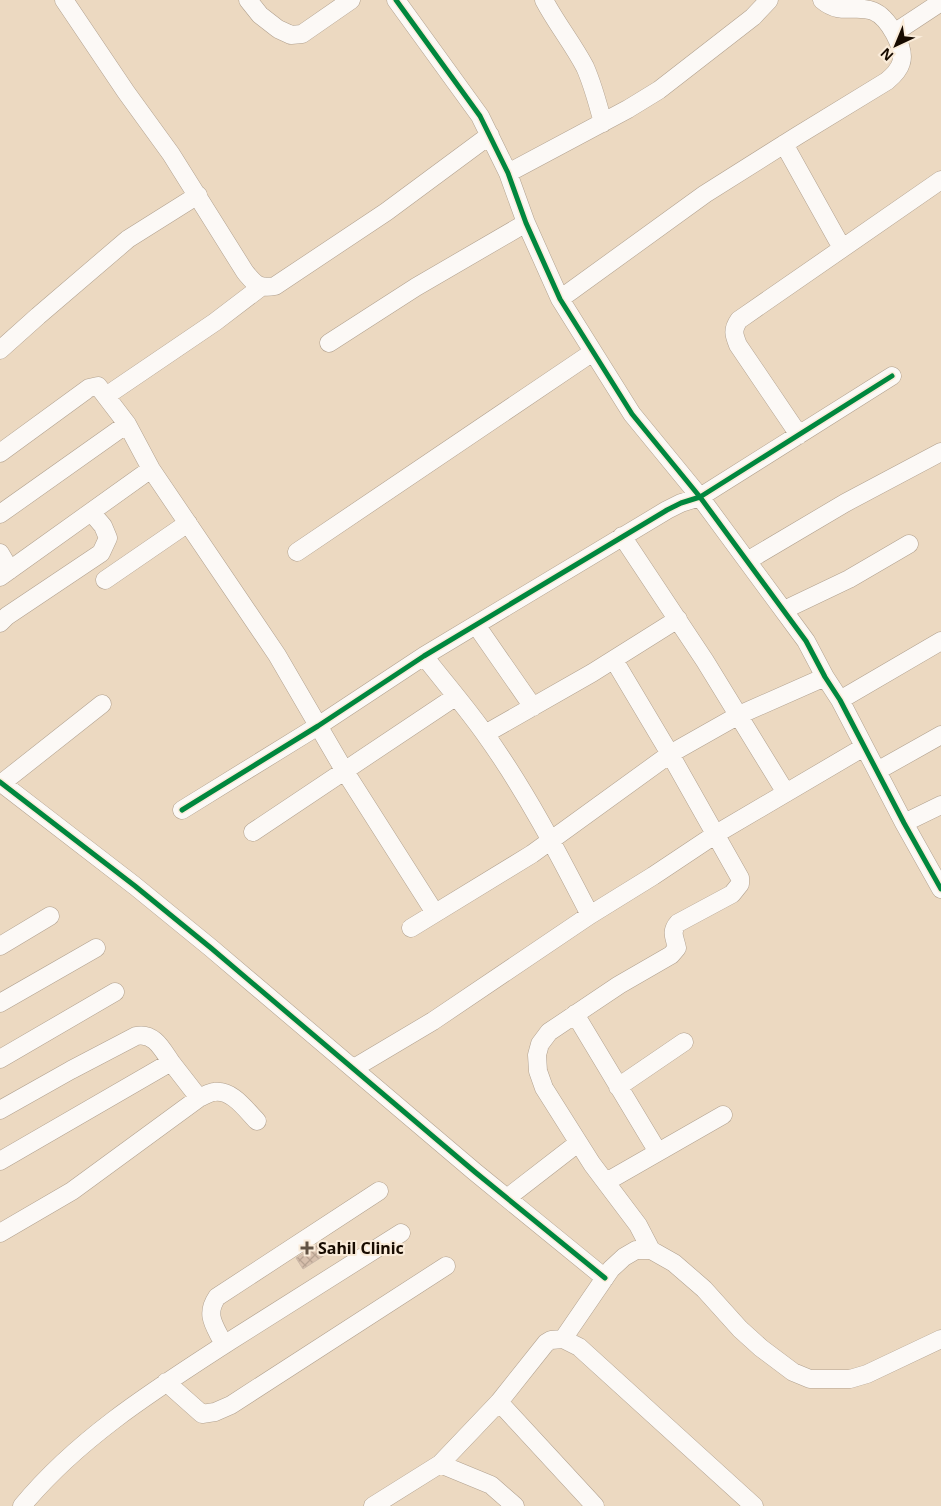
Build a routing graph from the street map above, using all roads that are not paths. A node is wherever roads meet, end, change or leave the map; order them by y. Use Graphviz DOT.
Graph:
graph roads {
  1 [pos="64,0"];
  2 [pos="248,0"];
  3 [pos="351,0"];
  4 [pos="396,0"];
  5 [pos="544,0"];
  6 [pos="769,0"];
  7 [pos="822,0"];
  8 [pos="941,2"];
  9 [pos="894,33"];
  10 [pos="603,123"];
  11 [pos="490,136"];
  12 [pos="784,144"];
  13 [pos="508,173"];
  14 [pos="941,180"];
  15 [pos="198,195"];
  16 [pos="526,223"];
  17 [pos="842,248"];
  18 [pos="261,287"];
  19 [pos="560,299"];
  20 [pos="328,343"];
  21 [pos="0,350"];
  22 [pos="593,352"];
  23 [pos="892,376"];
  24 [pos="106,396"];
  25 [pos="127,424"];
  26 [pos="798,434"];
  27 [pos="941,452"];
  28 [pos="0,453"];
  29 [pos="152,469"];
  30 [pos="700,497"];
  31 [pos="91,512"];
  32 [pos="0,514"];
  33 [pos="188,523"];
  34 [pos="622,536"];
  35 [pos="909,544"];
  36 [pos="296,552"];
  37 [pos="0,553"];
  38 [pos="747,561"];
  39 [pos="5,573"];
  40 [pos="106,580"];
  41 [pos="784,610"];
  42 [pos="678,619"];
  43 [pos="0,623"];
  44 [pos="476,625"];
  45 [pos="941,641"];
  46 [pos="424,656"];
  47 [pos="614,660"];
  48 [pos="825,677"];
  49 [pos="455,697"];
  50 [pos="840,700"];
  51 [pos="102,704"];
  52 [pos="533,707"];
  53 [pos="739,715"];
  54 [pos="318,726"];
  55 [pos="485,734"];
  56 [pos="941,736"];
  57 [pos="864,747"];
  58 [pos="670,754"];
  59 [pos="344,770"];
  60 [pos="877,771"];
  61 [pos="1,782"];
  62 [pos="786,793"];
  63 [pos="941,805"];
  64 [pos="182,810"];
  65 [pos="904,823"];
  66 [pos="253,832"];
  67 [pos="716,834"];
  68 [pos="552,841"];
  69 [pos="941,889"];
  70 [pos="434,914"];
  71 [pos="590,915"];
  72 [pos="50,916"];
  73 [pos="412,928"];
  74 [pos="0,946"];
  75 [pos="96,948"];
  76 [pos="115,992"];
  77 [pos="0,1002"];
  78 [pos="574,1014"];
  79 [pos="684,1042"];
  80 [pos="0,1059"];
  81 [pos="171,1062"];
  82 [pos="354,1068"];
  83 [pos="618,1087"];
  84 [pos="200,1098"];
  85 [pos="0,1110"];
  86 [pos="723,1115"];
  87 [pos="257,1121"];
  88 [pos="578,1143"];
  89 [pos="658,1152"];
  90 [pos="0,1161"];
  91 [pos="606,1182"];
  92 [pos="379,1191"];
  93 [pos="507,1198"];
  94 [pos="0,1233"];
  95 [pos="401,1233"];
  96 [pos="651,1250"];
  97 [pos="446,1266"];
  98 [pos="605,1278"];
  99 [pos="563,1339"];
  100 [pos="941,1339"];
  101 [pos="224,1345"];
  102 [pos="166,1382"];
  103 [pos="498,1402"];
  104 [pos="440,1464"];
  105 [pos="22,1506"];
  106 [pos="373,1506"];
  107 [pos="515,1506"];
  108 [pos="595,1506"];
  109 [pos="754,1506"];
  1 -- 15 [label="street"];
  2 -- 3 [label="street"];
  4 -- 11 [label="street"];
  5 -- 10 [label="street"];
  6 -- 10 [label="street"];
  7 -- 9 [label="street"];
  8 -- 9 [label="street"];
  9 -- 12 [label="street"];
  10 -- 13 [label="street"];
  11 -- 13 [label="street"];
  11 -- 18 [label="street"];
  12 -- 17 [label="street"];
  12 -- 19 [label="street"];
  13 -- 16 [label="street"];
  14 -- 17 [label="street"];
  15 -- 18 [label="street"];
  15 -- 21 [label="street"];
  16 -- 19 [label="street"];
  16 -- 20 [label="street"];
  17 -- 26 [label="street"];
  18 -- 24 [label="street"];
  19 -- 22 [label="street"];
  22 -- 30 [label="street"];
  22 -- 36 [label="street"];
  23 -- 26 [label="street"];
  24 -- 25 [label="street"];
  24 -- 28 [label="street"];
  25 -- 29 [label="street"];
  25 -- 32 [label="street"];
  26 -- 30 [label="street"];
  27 -- 38 [label="street"];
  29 -- 31 [label="street"];
  29 -- 33 [label="street"];
  30 -- 34 [label="street"];
  30 -- 38 [label="street"];
  31 -- 39 [label="street"];
  31 -- 43 [label="street"];
  33 -- 40 [label="street"];
  33 -- 54 [label="street"];
  34 -- 42 [label="street"];
  34 -- 44 [label="street"];
  35 -- 41 [label="street"];
  37 -- 39 [label="street"];
  38 -- 41 [label="street"];
  41 -- 48 [label="street"];
  42 -- 47 [label="street"];
  42 -- 53 [label="street"];
  44 -- 46 [label="street"];
  44 -- 52 [label="street"];
  45 -- 50 [label="street"];
  46 -- 49 [label="street"];
  46 -- 54 [label="street"];
  47 -- 52 [label="street"];
  47 -- 58 [label="street"];
  48 -- 50 [label="street"];
  48 -- 53 [label="street"];
  49 -- 55 [label="street"];
  49 -- 59 [label="street"];
  50 -- 57 [label="street"];
  51 -- 61 [label="street"];
  52 -- 55 [label="street"];
  53 -- 58 [label="street"];
  53 -- 62 [label="street"];
  54 -- 59 [label="street"];
  54 -- 64 [label="street"];
  55 -- 68 [label="street"];
  56 -- 60 [label="street"];
  57 -- 60 [label="street"];
  57 -- 62 [label="street"];
  58 -- 67 [label="street"];
  58 -- 68 [label="street"];
  59 -- 66 [label="street"];
  59 -- 70 [label="street"];
  60 -- 65 [label="street"];
  61 -- 82 [label="street"];
  62 -- 67 [label="street"];
  63 -- 65 [label="street"];
  65 -- 69 [label="street"];
  67 -- 71 [label="street"];
  67 -- 78 [label="street"];
  68 -- 70 [label="street"];
  68 -- 71 [label="street"];
  70 -- 73 [label="street"];
  71 -- 82 [label="street"];
  72 -- 74 [label="street"];
  75 -- 77 [label="street"];
  76 -- 80 [label="street"];
  78 -- 83 [label="street"];
  78 -- 88 [label="street"];
  79 -- 83 [label="street"];
  81 -- 84 [label="street"];
  81 -- 85 [label="street"];
  81 -- 90 [label="street"];
  82 -- 93 [label="street"];
  83 -- 89 [label="street"];
  84 -- 87 [label="street"];
  84 -- 94 [label="street"];
  86 -- 89 [label="street"];
  88 -- 91 [label="street"];
  88 -- 93 [label="street"];
  89 -- 91 [label="street"];
  91 -- 96 [label="street"];
  92 -- 101 [label="street"];
  93 -- 98 [label="street"];
  95 -- 101 [label="street"];
  96 -- 98 [label="street"];
  96 -- 100 [label="street"];
  97 -- 102 [label="street"];
  98 -- 99 [label="street"];
  99 -- 103 [label="street"];
  99 -- 109 [label="street"];
  101 -- 102 [label="street"];
  102 -- 105 [label="street"];
  103 -- 104 [label="street"];
  103 -- 108 [label="street"];
  104 -- 106 [label="street"];
  104 -- 107 [label="street"];
}
